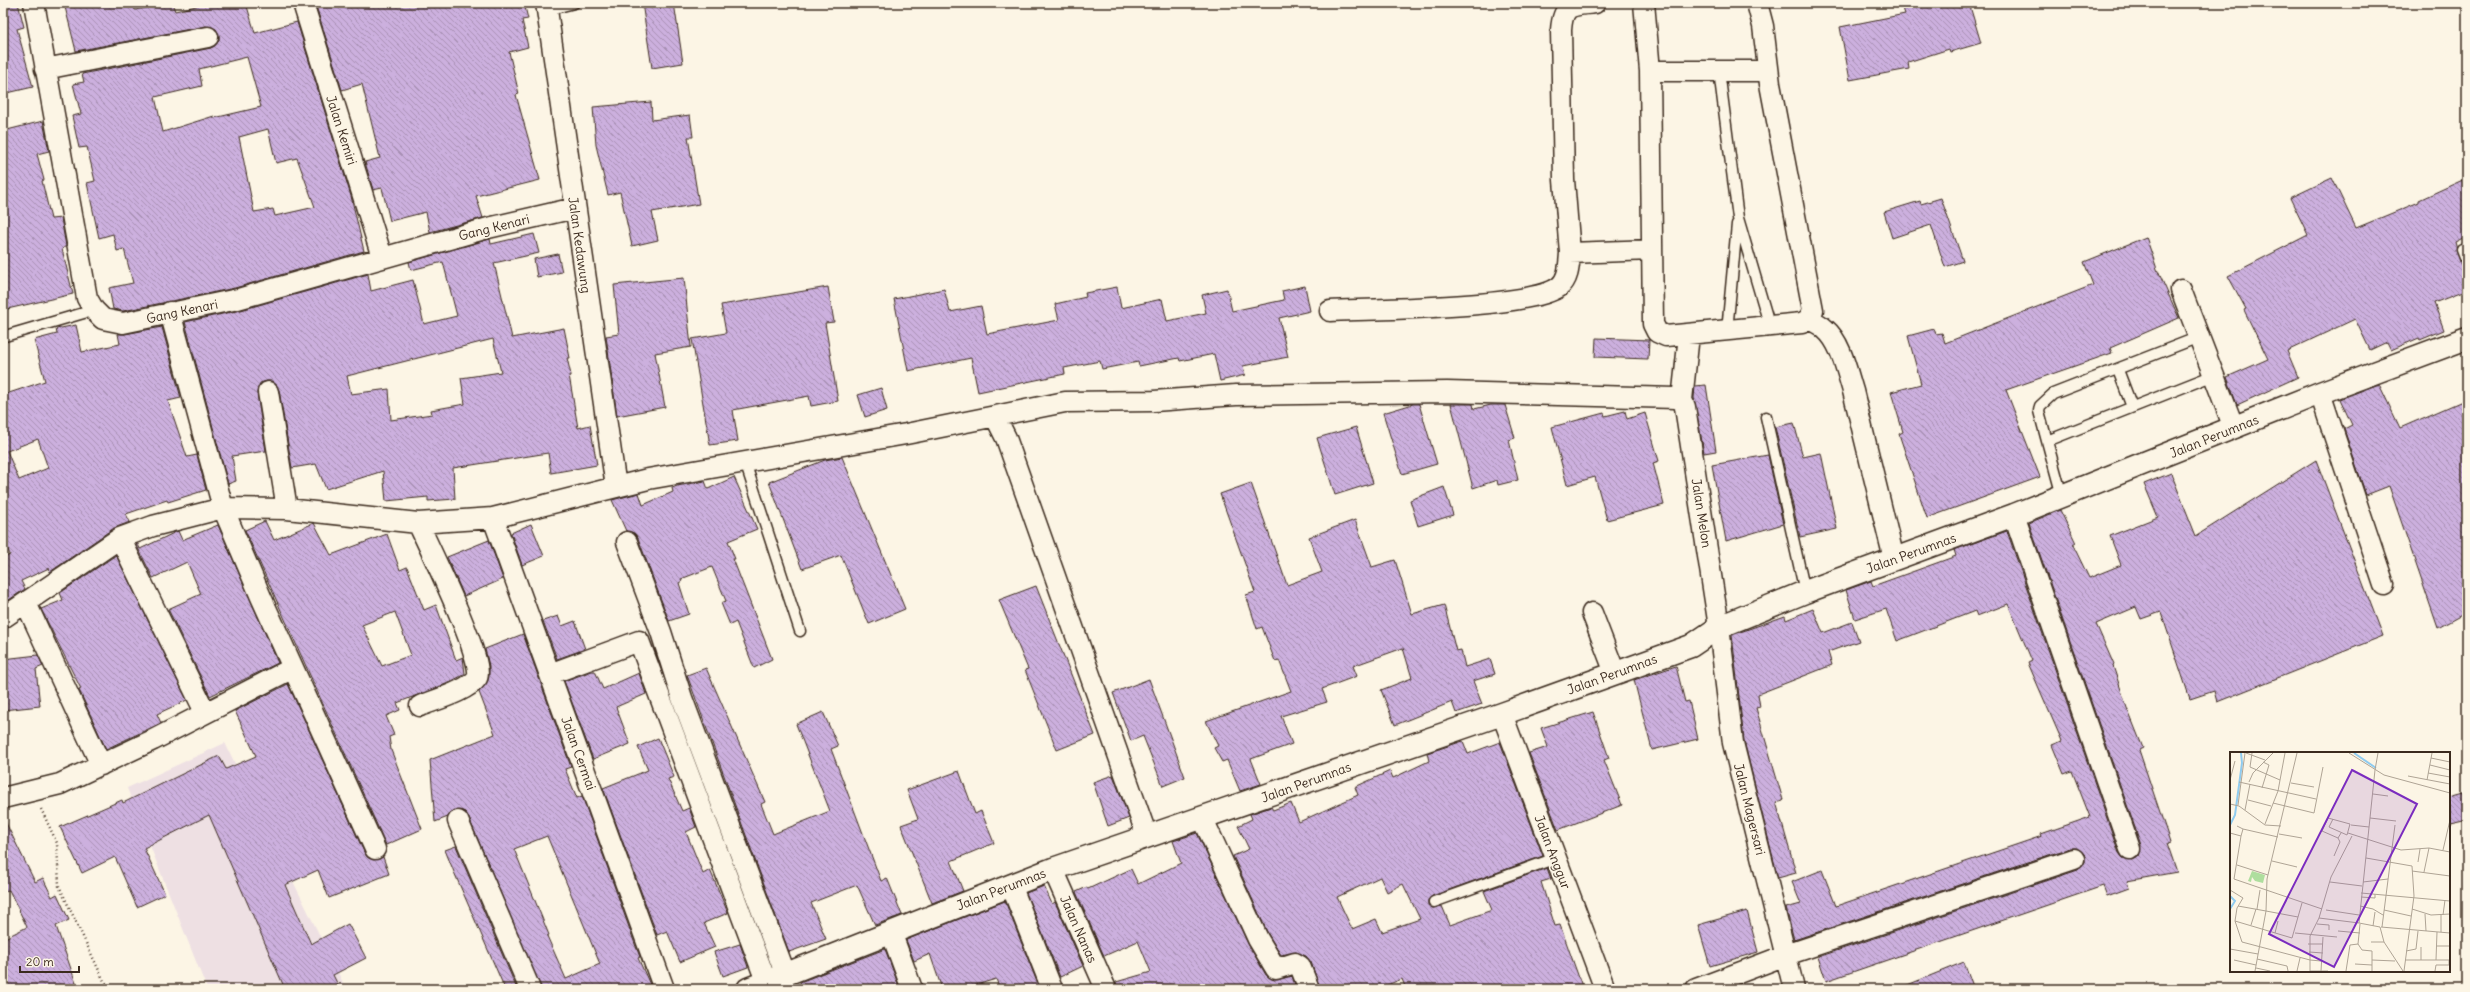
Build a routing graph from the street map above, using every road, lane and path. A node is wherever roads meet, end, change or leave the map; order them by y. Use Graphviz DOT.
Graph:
graph roads {
  1 [pos="34,3"];
  2 [pos="303,3"];
  3 [pos="574,3"];
  4 [pos="1595,3"];
  5 [pos="1644,3"];
  6 [pos="1756,3"];
  7 [pos="546,6"];
  8 [pos="208,37"];
  9 [pos="46,69"];
  10 [pos="1650,71"];
  11 [pos="1720,71"];
  12 [pos="1768,71"];
  13 [pos="575,208"];
  14 [pos="1738,218"];
  15 [pos="1652,250"];
  16 [pos="2462,250"];
  17 [pos="1570,253"];
  18 [pos="382,257"];
  19 [pos="2467,263"];
  20 [pos="2181,290"];
  21 [pos="94,310"];
  22 [pos="1330,311"];
  23 [pos="170,312"];
  24 [pos="1809,319"];
  25 [pos="1770,327"];
  26 [pos="1727,331"];
  27 [pos="1689,335"];
  28 [pos="5,336"];
  29 [pos="2199,337"];
  30 [pos="2467,338"];
  31 [pos="2118,370"];
  32 [pos="2214,375"];
  33 [pos="268,392"];
  34 [pos="2320,393"];
  35 [pos="1682,400"];
  36 [pos="2132,407"];
  37 [pos="995,416"];
  38 [pos="1766,417"];
  39 [pos="2234,428"];
  40 [pos="2047,441"];
  41 [pos="745,462"];
  42 [pos="616,488"];
  43 [pos="2062,496"];
  44 [pos="223,508"];
  45 [pos="287,509"];
  46 [pos="2014,515"];
  47 [pos="493,518"];
  48 [pos="418,523"];
  49 [pos="120,538"];
  50 [pos="628,542"];
  51 [pos="1894,559"];
  52 [pos="2384,585"];
  53 [pos="1805,592"];
  54 [pos="26,603"];
  55 [pos="1592,613"];
  56 [pos="3,618"];
  57 [pos="1719,627"];
  58 [pos="800,631"];
  59 [pos="293,668"];
  60 [pos="1615,673"];
  61 [pos="550,674"];
  62 [pos="420,706"];
  63 [pos="205,712"];
  64 [pos="1502,714"];
  65 [pos="101,765"];
  66 [pos="33,791"];
  67 [pos="3,798"];
  68 [pos="1203,818"];
  69 [pos="458,822"];
  70 [pos="1147,836"];
  71 [pos="375,849"];
  72 [pos="2130,849"];
  73 [pos="1556,858"];
  74 [pos="2074,859"];
  75 [pos="1053,869"];
  76 [pos="1011,886"];
  77 [pos="1434,902"];
  78 [pos="891,932"];
  79 [pos="1786,955"];
  80 [pos="766,981"];
  81 [pos="112,989"];
  82 [pos="530,989"];
  83 [pos="664,989"];
  84 [pos="912,989"];
  85 [pos="1052,989"];
  86 [pos="1106,989"];
  87 [pos="1309,989"];
  88 [pos="1605,989"];
  89 [pos="1696,989"];
  90 [pos="1794,989"];
  1 -- 9 [label="street"];
  2 -- 18 [label="street, Jalan Kemiri"];
  3 -- 7 [label="lane"];
  4 -- 17 [label="street"];
  5 -- 10 [label="street"];
  6 -- 12 [label="street"];
  7 -- 13 [label="street, Jalan Kedawung"];
  8 -- 9 [label="street"];
  9 -- 21 [label="street"];
  10 -- 11 [label="street"];
  10 -- 15 [label="street"];
  11 -- 12 [label="street"];
  11 -- 14 [label="lane"];
  12 -- 24 [label="street"];
  13 -- 18 [label="street, Gang Kenari"];
  13 -- 42 [label="street, Jalan Kedawung"];
  14 -- 25 [label="lane"];
  14 -- 26 [label="lane"];
  15 -- 17 [label="street"];
  15 -- 27 [label="street"];
  16 -- 19 [label="lane"];
  17 -- 22 [label="street"];
  18 -- 23 [label="street, Gang Kenari"];
  20 -- 29 [label="street"];
  21 -- 23 [label="street, Gang Kenari"];
  21 -- 28 [label="lane"];
  23 -- 44 [label="street"];
  24 -- 25 [label="street"];
  24 -- 51 [label="street"];
  25 -- 26 [label="street"];
  26 -- 27 [label="street"];
  27 -- 35 [label="street"];
  29 -- 31 [label="lane"];
  29 -- 32 [label="street"];
  30 -- 34 [label="street, Jalan Perumnas"];
  31 -- 36 [label="lane"];
  31 -- 40 [label="lane"];
  32 -- 36 [label="lane"];
  32 -- 39 [label="street"];
  33 -- 45 [label="street"];
  34 -- 39 [label="street, Jalan Perumnas"];
  34 -- 52 [label="street"];
  35 -- 37 [label="street"];
  35 -- 57 [label="street, Jalan Melon"];
  36 -- 40 [label="lane"];
  37 -- 41 [label="street"];
  37 -- 70 [label="street"];
  38 -- 53 [label="lane"];
  39 -- 43 [label="street, Jalan Perumnas"];
  40 -- 43 [label="lane"];
  41 -- 42 [label="street"];
  41 -- 58 [label="lane"];
  42 -- 47 [label="street"];
  43 -- 46 [label="street, Jalan Perumnas"];
  44 -- 45 [label="street"];
  44 -- 49 [label="street"];
  44 -- 59 [label="street"];
  45 -- 48 [label="street"];
  46 -- 51 [label="street, Jalan Perumnas"];
  46 -- 72 [label="street"];
  47 -- 48 [label="street"];
  47 -- 61 [label="street, Jalan Cermai"];
  48 -- 62 [label="street"];
  49 -- 54 [label="street"];
  49 -- 63 [label="street"];
  50 -- 80 [label="street"];
  51 -- 53 [label="street, Jalan Perumnas"];
  53 -- 57 [label="street, Jalan Perumnas"];
  54 -- 56 [label="street"];
  54 -- 65 [label="street"];
  55 -- 60 [label="street"];
  57 -- 60 [label="street, Jalan Perumnas"];
  57 -- 79 [label="street, Jalan Magersari"];
  59 -- 63 [label="street"];
  59 -- 71 [label="street"];
  60 -- 64 [label="street, Jalan Perumnas"];
  61 -- 80 [label="street"];
  61 -- 83 [label="street, Jalan Cermai"];
  63 -- 65 [label="street"];
  64 -- 68 [label="street, Jalan Perumnas"];
  64 -- 73 [label="street, Jalan Anggur"];
  65 -- 66 [label="street"];
  66 -- 67 [label="street"];
  66 -- 81 [label="path"];
  68 -- 70 [label="street, Jalan Perumnas"];
  68 -- 87 [label="street"];
  69 -- 82 [label="street"];
  70 -- 75 [label="street, Jalan Perumnas"];
  73 -- 77 [label="lane"];
  73 -- 88 [label="street, Jalan Anggur"];
  74 -- 79 [label="street"];
  75 -- 76 [label="street, Jalan Perumnas"];
  75 -- 86 [label="street, Jalan Nanas"];
  76 -- 78 [label="street, Jalan Perumnas"];
  76 -- 85 [label="street"];
  78 -- 80 [label="street, Jalan Perumnas"];
  78 -- 84 [label="street"];
  79 -- 89 [label="street"];
  79 -- 90 [label="street, Jalan Magersari"];
}
